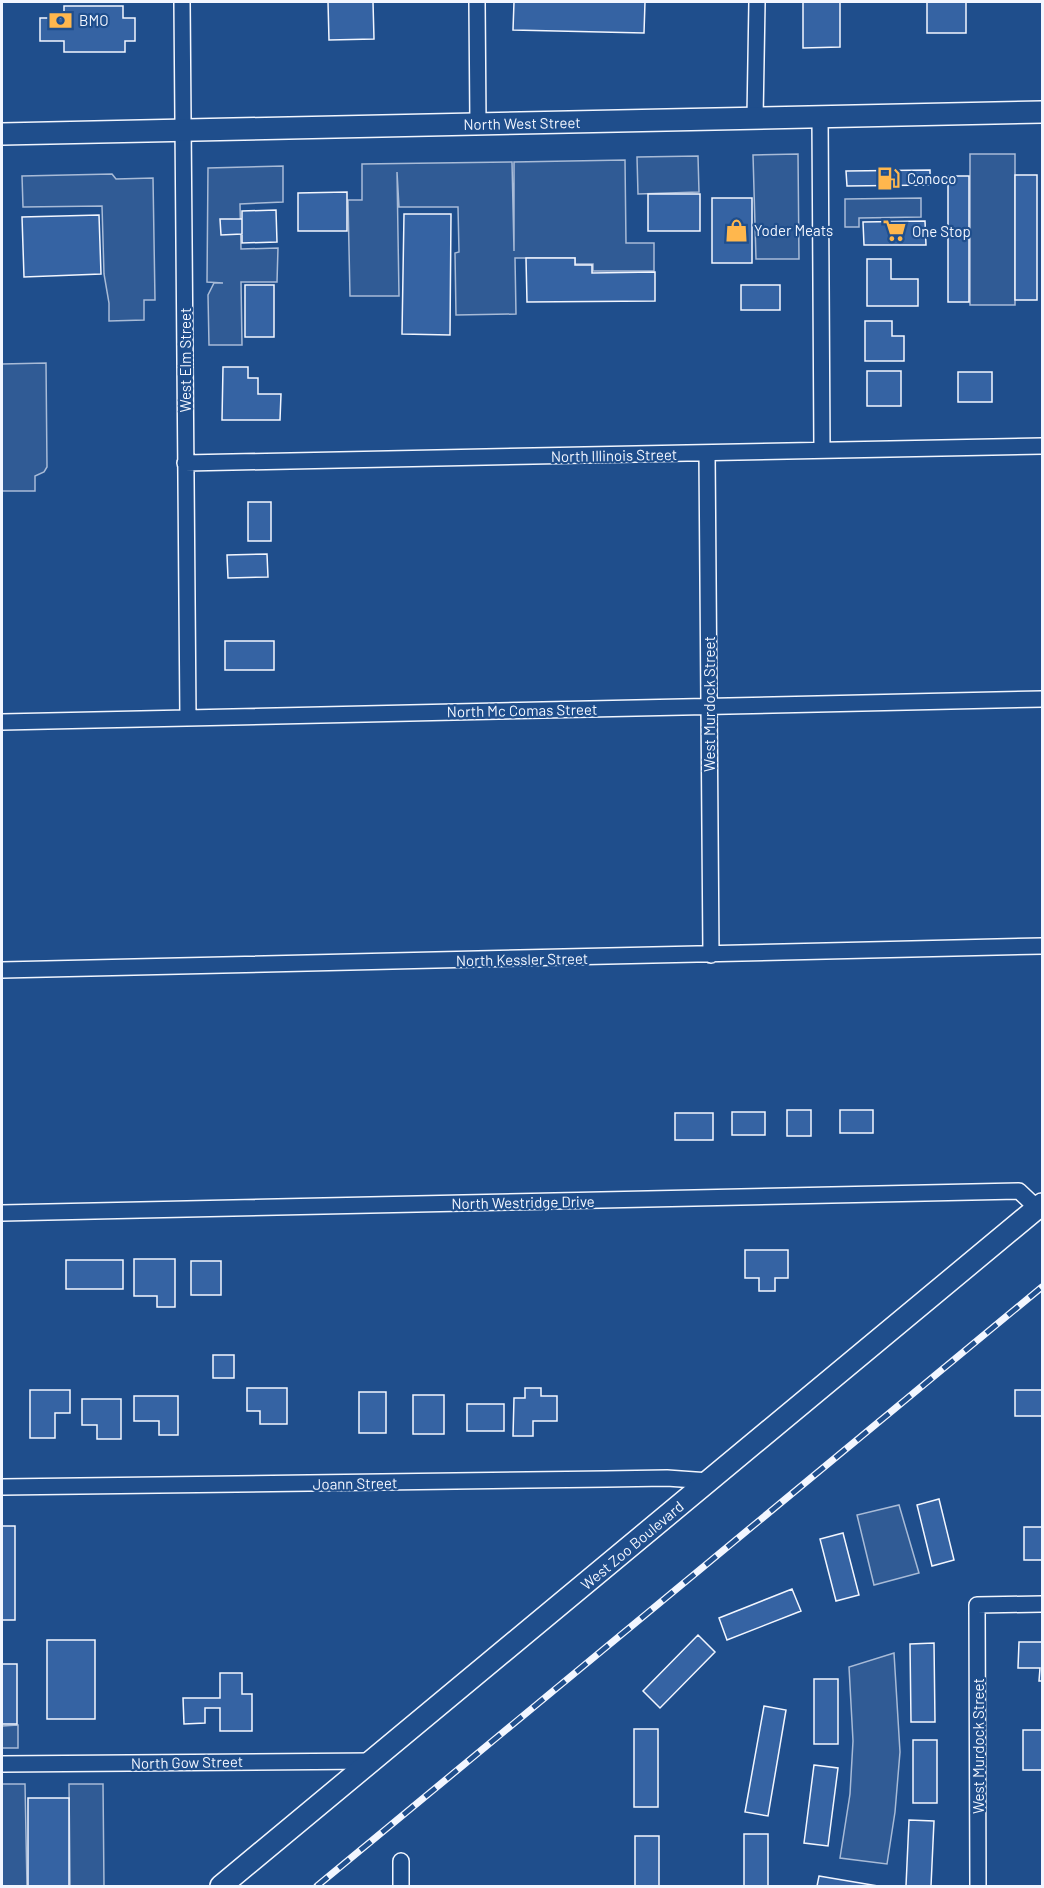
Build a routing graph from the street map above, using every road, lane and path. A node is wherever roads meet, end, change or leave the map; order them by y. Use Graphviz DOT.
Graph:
graph roads {
  1 [pos="182,2"];
  2 [pos="477,2"];
  3 [pos="757,2"];
  4 [pos="1042,112"];
  5 [pos="820,116"];
  6 [pos="755,118"];
  7 [pos="478,124"];
  8 [pos="183,131"];
  9 [pos="2,134"];
  10 [pos="1042,446"];
  11 [pos="822,450"];
  12 [pos="707,453"];
  13 [pos="185,463"];
  14 [pos="1042,699"];
  15 [pos="709,706"];
  16 [pos="188,718"];
  17 [pos="2,722"];
  18 [pos="1042,946"];
  19 [pos="711,955"];
  20 [pos="2,970"];
  21 [pos="1040,1206"];
  22 [pos="2,1213"];
  23 [pos="709,1481"];
  24 [pos="2,1487"];
  25 [pos="1042,1604"];
  26 [pos="373,1761"];
  27 [pos="2,1764"];
  28 [pos="401,1861"];
  29 [pos="221,1887"];
  30 [pos="401,1887"];
  31 [pos="978,1887"];
  1 -- 8 [label="street, West Elm Street"];
  2 -- 7 [label="street"];
  3 -- 6 [label="street"];
  4 -- 5 [label="main road, North West Street"];
  5 -- 6 [label="main road, North West Street"];
  5 -- 11 [label="street"];
  6 -- 7 [label="main road, North West Street"];
  7 -- 8 [label="main road, North West Street"];
  8 -- 9 [label="main road, North West Street"];
  8 -- 13 [label="street, West Elm Street"];
  10 -- 11 [label="street, North Illinois Street"];
  11 -- 12 [label="street, North Illinois Street"];
  12 -- 13 [label="street, North Illinois Street"];
  12 -- 15 [label="street, West Murdock Street"];
  13 -- 16 [label="street, West Elm Street"];
  14 -- 15 [label="street, North Mc Comas Street"];
  15 -- 16 [label="street, North Mc Comas Street"];
  15 -- 19 [label="street, West Murdock Street"];
  16 -- 17 [label="street, North Mc Comas Street"];
  18 -- 19 [label="street, North Kessler Street"];
  19 -- 20 [label="street, North Kessler Street"];
  21 -- 22 [label="street, North Westridge Drive"];
  21 -- 23 [label="main road, West Zoo Boulevard"];
  23 -- 24 [label="street, Joann Street"];
  23 -- 26 [label="main road, West Zoo Boulevard"];
  25 -- 31 [label="street, West Murdock Street"];
  26 -- 27 [label="street, North Gow Street"];
  26 -- 29 [label="main road, West Zoo Boulevard"];
  28 -- 30 [label="street"];
}
